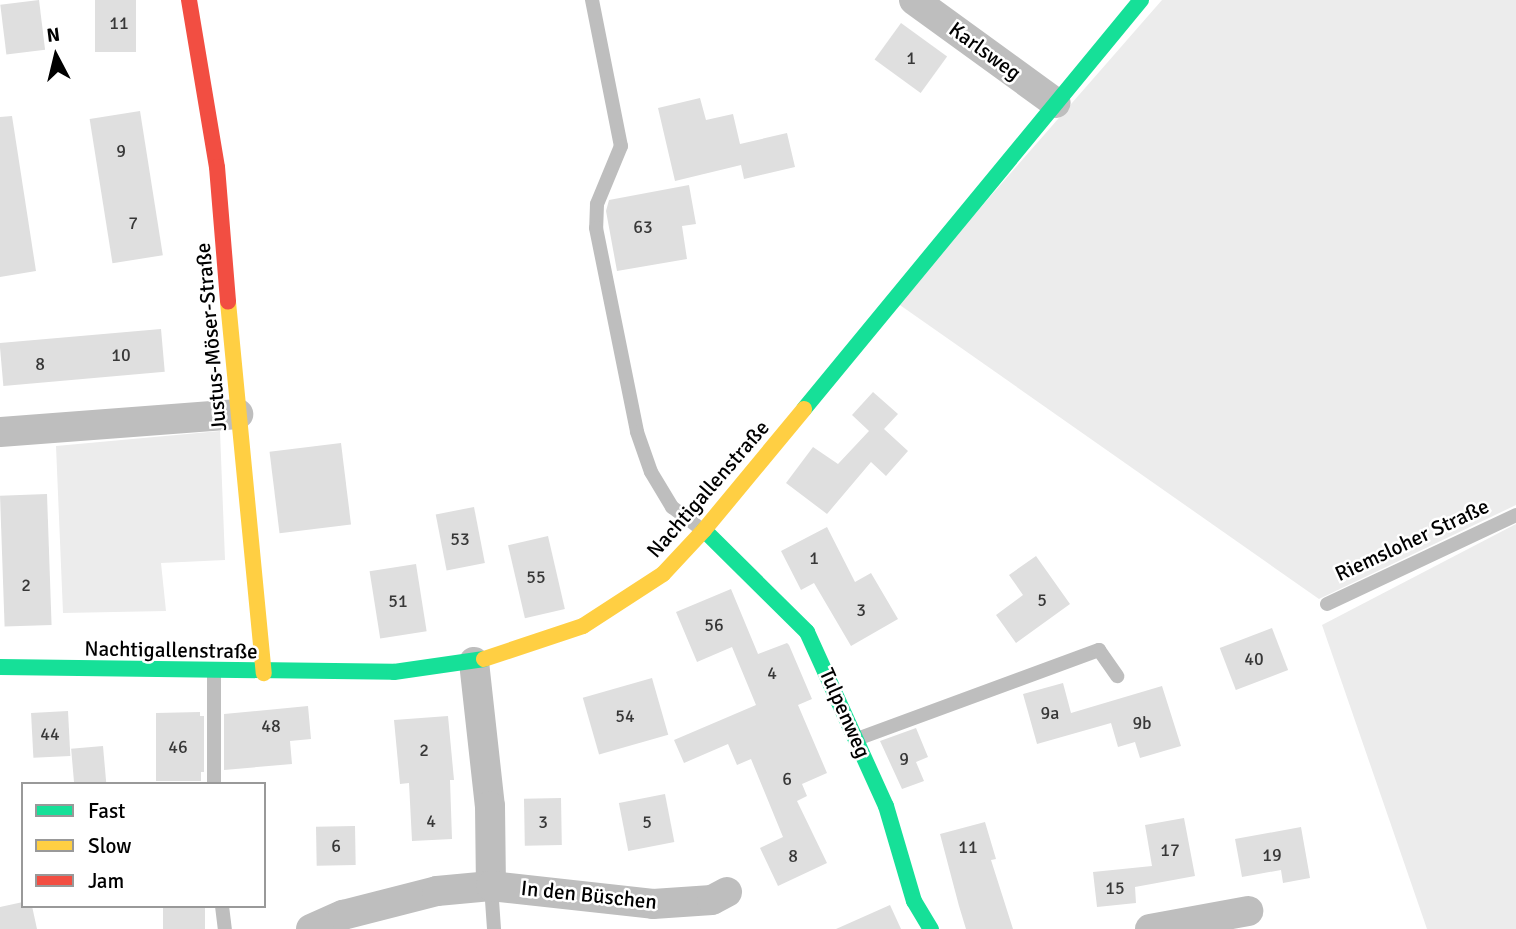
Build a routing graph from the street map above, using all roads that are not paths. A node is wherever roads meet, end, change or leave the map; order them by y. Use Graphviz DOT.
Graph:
graph roads {
  1 [pos="189,0"];
  2 [pos="592,0"];
  3 [pos="914,0"];
  4 [pos="1141,0"];
  5 [pos="1056,103"];
  6 [pos="238,414"];
  7 [pos="0,432"];
  8 [pos="1516,515"];
  9 [pos="704,530"];
  10 [pos="1327,604"];
  11 [pos="474,662"];
  12 [pos="0,667"];
  13 [pos="215,670"];
  14 [pos="264,673"];
  15 [pos="1116,676"];
  16 [pos="857,738"];
  17 [pos="214,782"];
  18 [pos="491,886"];
  19 [pos="727,892"];
  20 [pos="222,908"];
  21 [pos="1248,911"];
  22 [pos="225,929"];
  23 [pos="311,929"];
  24 [pos="495,929"];
  25 [pos="931,929"];
  26 [pos="1150,929"];
  1 -- 6 [label="street, Justus-Möser-Straße"];
  2 -- 9 [label="lane"];
  3 -- 5 [label="street, Karlsweg"];
  4 -- 5 [label="street, Nachtigallenstraße"];
  5 -- 9 [label="street, Nachtigallenstraße"];
  6 -- 7 [label="street"];
  6 -- 14 [label="street, Justus-Möser-Straße"];
  8 -- 10 [label="lane, Riemsloher Straße"];
  9 -- 11 [label="street, Nachtigallenstraße"];
  9 -- 16 [label="street, Tulpenweg"];
  11 -- 14 [label="street, Nachtigallenstraße"];
  11 -- 18 [label="street, In den Büschen"];
  12 -- 13 [label="street, Nachtigallenstraße"];
  13 -- 14 [label="street, Nachtigallenstraße"];
  13 -- 17 [label="lane"];
  15 -- 16 [label="lane"];
  16 -- 25 [label="street, Tulpenweg"];
  18 -- 19 [label="street, In den Büschen"];
  18 -- 23 [label="street, In den Büschen"];
  18 -- 24 [label="lane"];
  20 -- 22 [label="lane"];
  21 -- 26 [label="street"];
}
